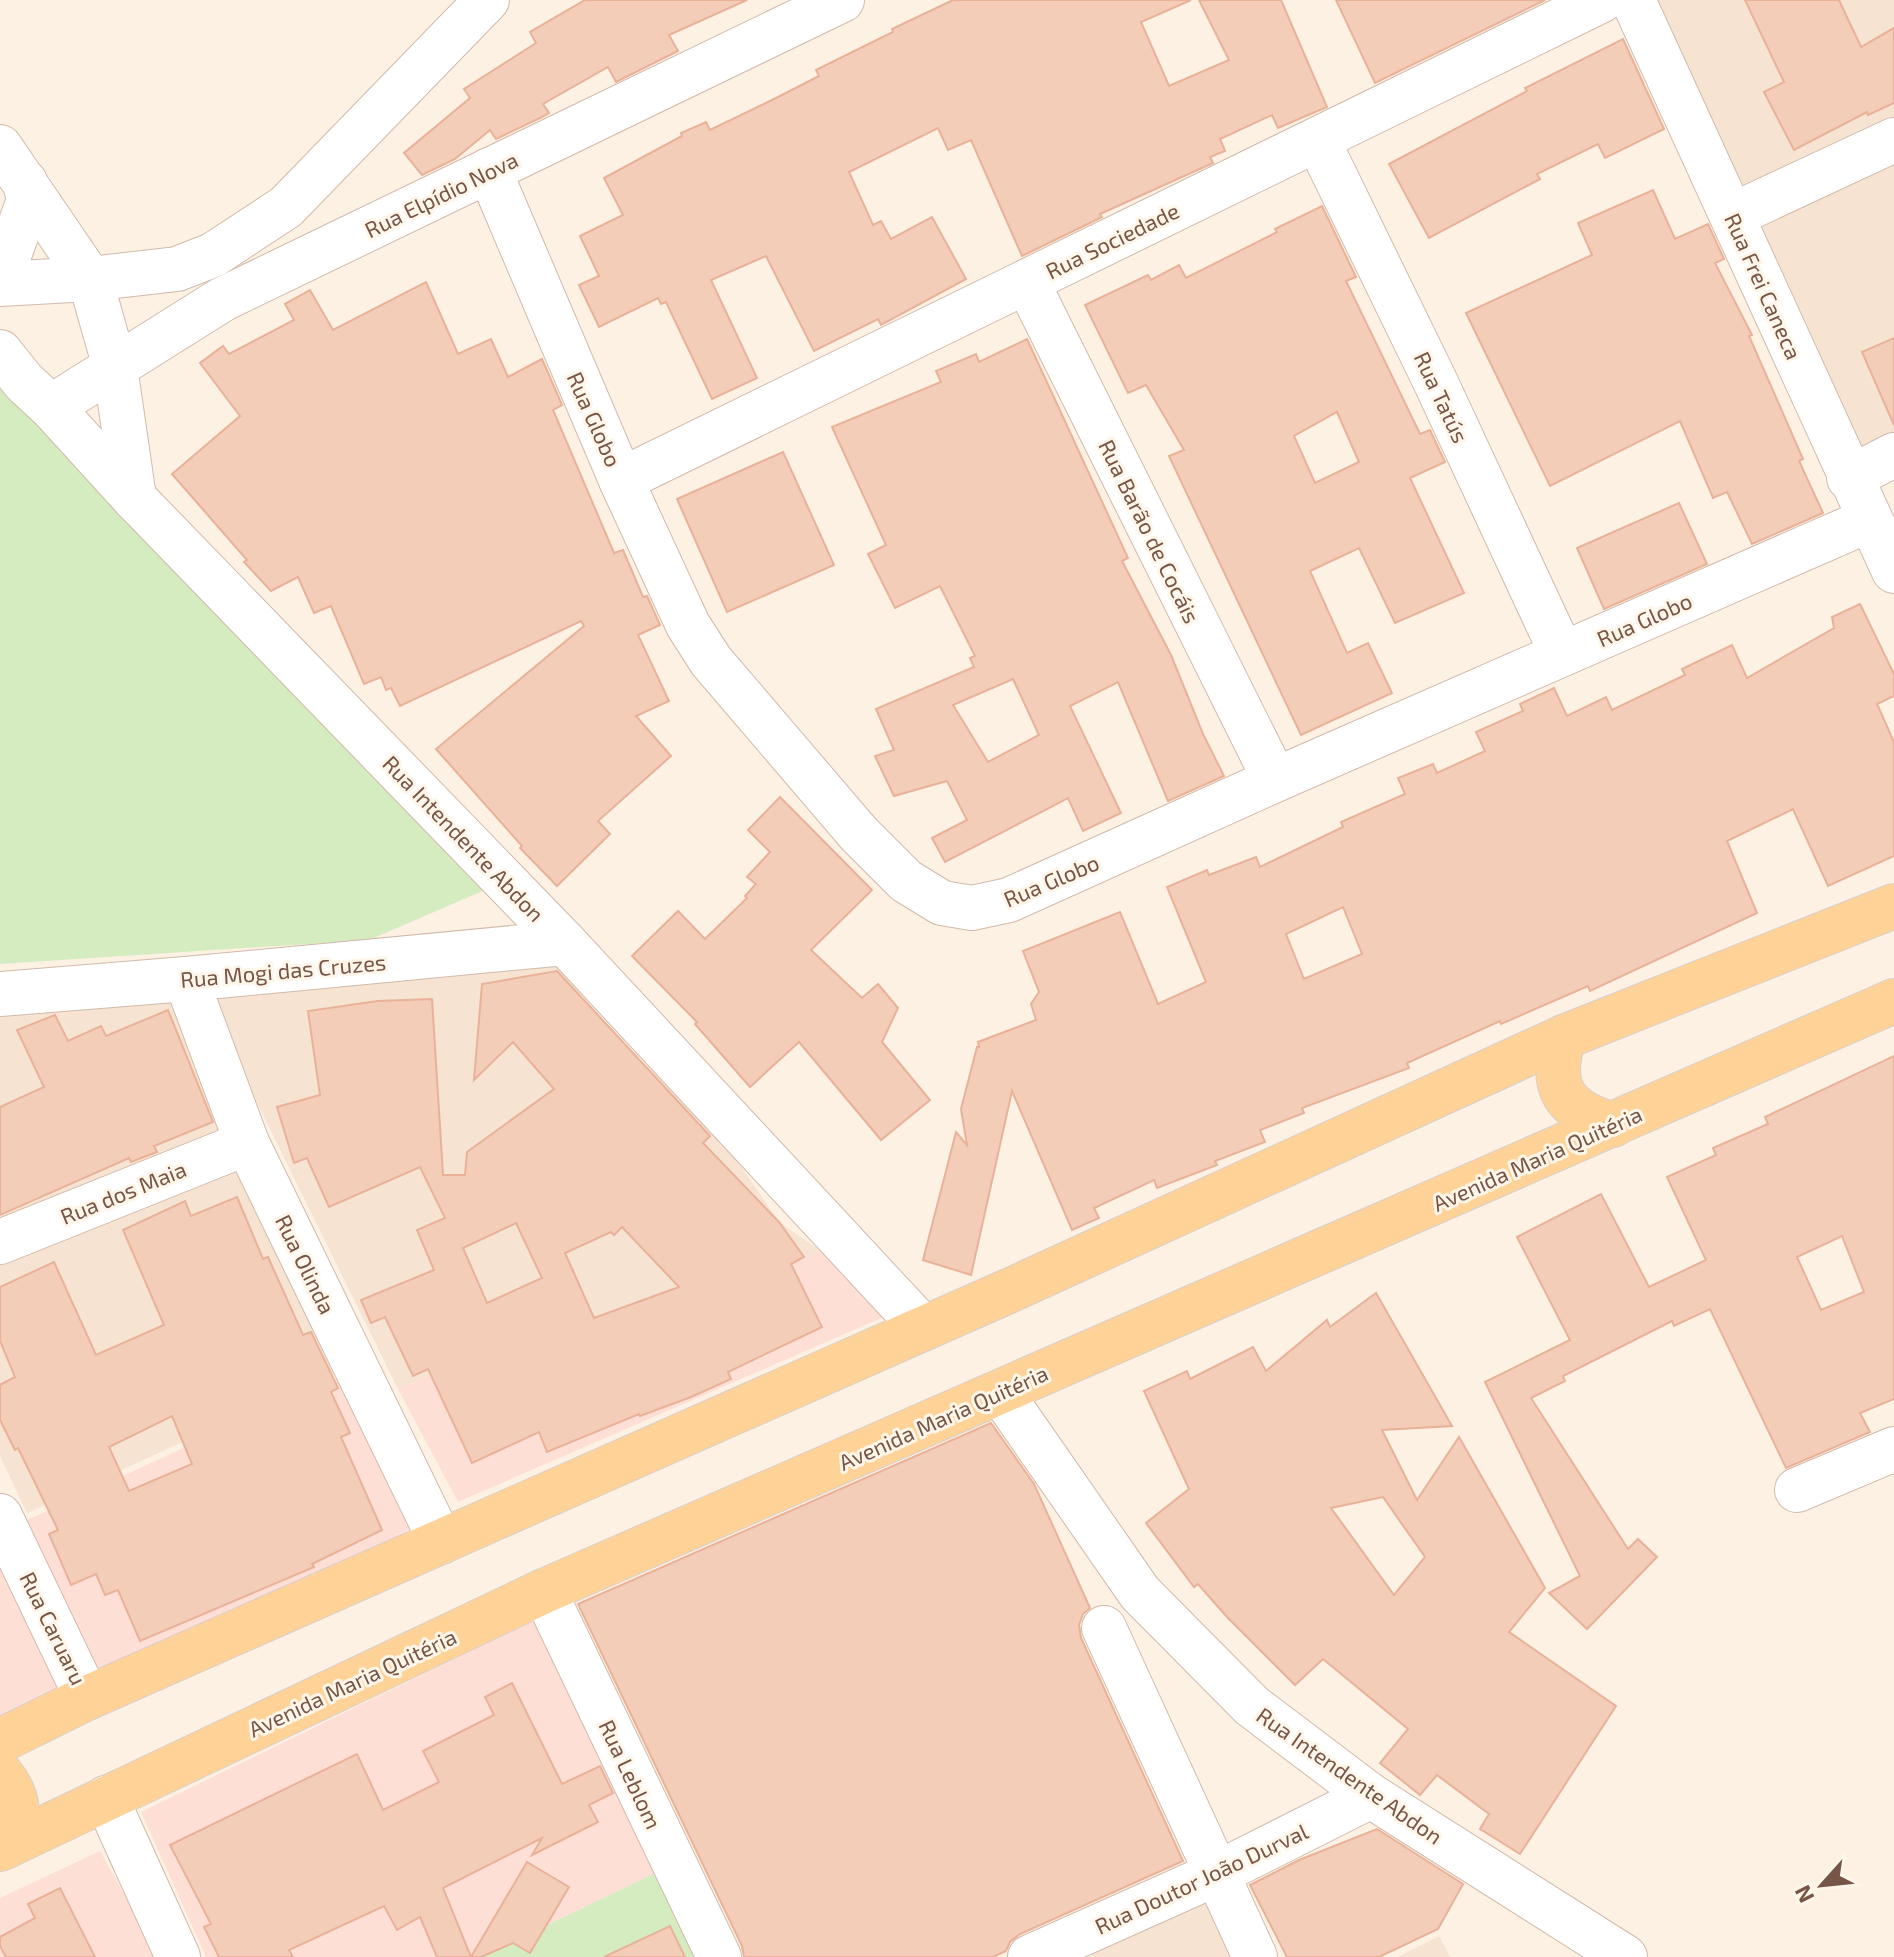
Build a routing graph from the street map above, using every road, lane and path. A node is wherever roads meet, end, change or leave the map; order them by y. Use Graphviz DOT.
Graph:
graph roads {
  1 [pos="487,0"];
  2 [pos="842,0"];
  3 [pos="1602,0"];
  4 [pos="1633,0"];
  5 [pos="1894,140"];
  6 [pos="1318,141"];
  7 [pos="0,147"];
  8 [pos="489,170"];
  9 [pos="25,182"];
  10 [pos="1733,215"];
  11 [pos="90,279"];
  12 [pos="0,282"];
  13 [pos="1027,282"];
  14 [pos="0,352"];
  15 [pos="115,367"];
  16 [pos="51,407"];
  17 [pos="1894,455"];
  18 [pos="1849,478"];
  19 [pos="621,480"];
  20 [pos="134,498"];
  21 [pos="1869,520"];
  22 [pos="1894,571"];
  23 [pos="1562,654"];
  24 [pos="1275,780"];
  25 [pos="1894,906"];
  26 [pos="565,943"];
  27 [pos="186,979"];
  28 [pos="0,994"];
  29 [pos="1894,1001"];
  30 [pos="1564,1037"];
  31 [pos="1613,1125"];
  32 [pos="247,1143"];
  33 [pos="0,1242"];
  34 [pos="923,1328"];
  35 [pos="1001,1393"];
  36 [pos="1894,1449"];
  37 [pos="1797,1490"];
  38 [pos="0,1516"];
  39 [pos="441,1542"];
  40 [pos="544,1591"];
  41 [pos="1104,1628"];
  42 [pos="87,1698"];
  43 [pos="0,1741"];
  44 [pos="0,1773"];
  45 [pos="1371,1796"];
  46 [pos="106,1798"];
  47 [pos="4,1847"];
  48 [pos="1218,1873"];
  49 [pos="1055,1952"];
  50 [pos="178,1957"];
  51 [pos="719,1957"];
  52 [pos="1255,1957"];
  53 [pos="1623,1957"];
  1 -- 11 [label="street"];
  2 -- 8 [label="street, Rua Elpídio Nova"];
  3 -- 6 [label="street, Rua Sociedade"];
  4 -- 10 [label="street, Rua Frei Caneca"];
  5 -- 10 [label="street"];
  6 -- 13 [label="street, Rua Sociedade"];
  6 -- 23 [label="street, Rua Tatús"];
  7 -- 9 [label="street"];
  8 -- 15 [label="street, Rua Elpídio Nova"];
  8 -- 19 [label="street, Rua Globo"];
  9 -- 11 [label="street"];
  9 -- 12 [label="street"];
  10 -- 18 [label="street, Rua Frei Caneca"];
  11 -- 12 [label="street"];
  11 -- 15 [label="street"];
  13 -- 19 [label="street, Rua Sociedade"];
  13 -- 24 [label="street, Rua Barão de Cocáis"];
  14 -- 16 [label="street, Rua Intendente Abdon"];
  15 -- 16 [label="street, Rua Elpídio Nova"];
  15 -- 20 [label="street"];
  16 -- 20 [label="street, Rua Intendente Abdon"];
  17 -- 18 [label="street"];
  18 -- 21 [label="street, Rua Frei Caneca"];
  19 -- 24 [label="street, Rua Globo"];
  20 -- 26 [label="street, Rua Intendente Abdon"];
  21 -- 22 [label="street, Rua Frei Caneca"];
  21 -- 23 [label="street, Rua Globo"];
  23 -- 24 [label="street, Rua Globo"];
  25 -- 30 [label="main road"];
  26 -- 27 [label="street, Rua Mogi das Cruzes"];
  26 -- 34 [label="street, Rua Intendente Abdon"];
  27 -- 28 [label="street, Rua Mogi das Cruzes"];
  27 -- 32 [label="street, Rua Olinda"];
  29 -- 31 [label="main road, Avenida Maria Quitéria"];
  30 -- 31 [label="main road"];
  30 -- 34 [label="main road"];
  31 -- 35 [label="main road, Avenida Maria Quitéria"];
  32 -- 33 [label="street, Rua dos Maia"];
  32 -- 39 [label="street, Rua Olinda"];
  34 -- 39 [label="main road"];
  35 -- 40 [label="main road, Avenida Maria Quitéria"];
  35 -- 45 [label="street, Rua Intendente Abdon"];
  36 -- 37 [label="street"];
  38 -- 42 [label="street, Rua Caruaru"];
  39 -- 42 [label="main road"];
  40 -- 46 [label="main road, Avenida Maria Quitéria"];
  40 -- 51 [label="street, Rua Leblom"];
  41 -- 48 [label="street"];
  42 -- 43 [label="main road"];
  44 -- 47 [label="main road"];
  45 -- 48 [label="street, Rua Doutor João Durval"];
  45 -- 53 [label="street, Rua Intendente Abdon"];
  46 -- 47 [label="main road, Avenida Maria Quitéria"];
  46 -- 50 [label="street"];
  48 -- 49 [label="street, Rua Doutor João Durval"];
  48 -- 52 [label="street"];
}
